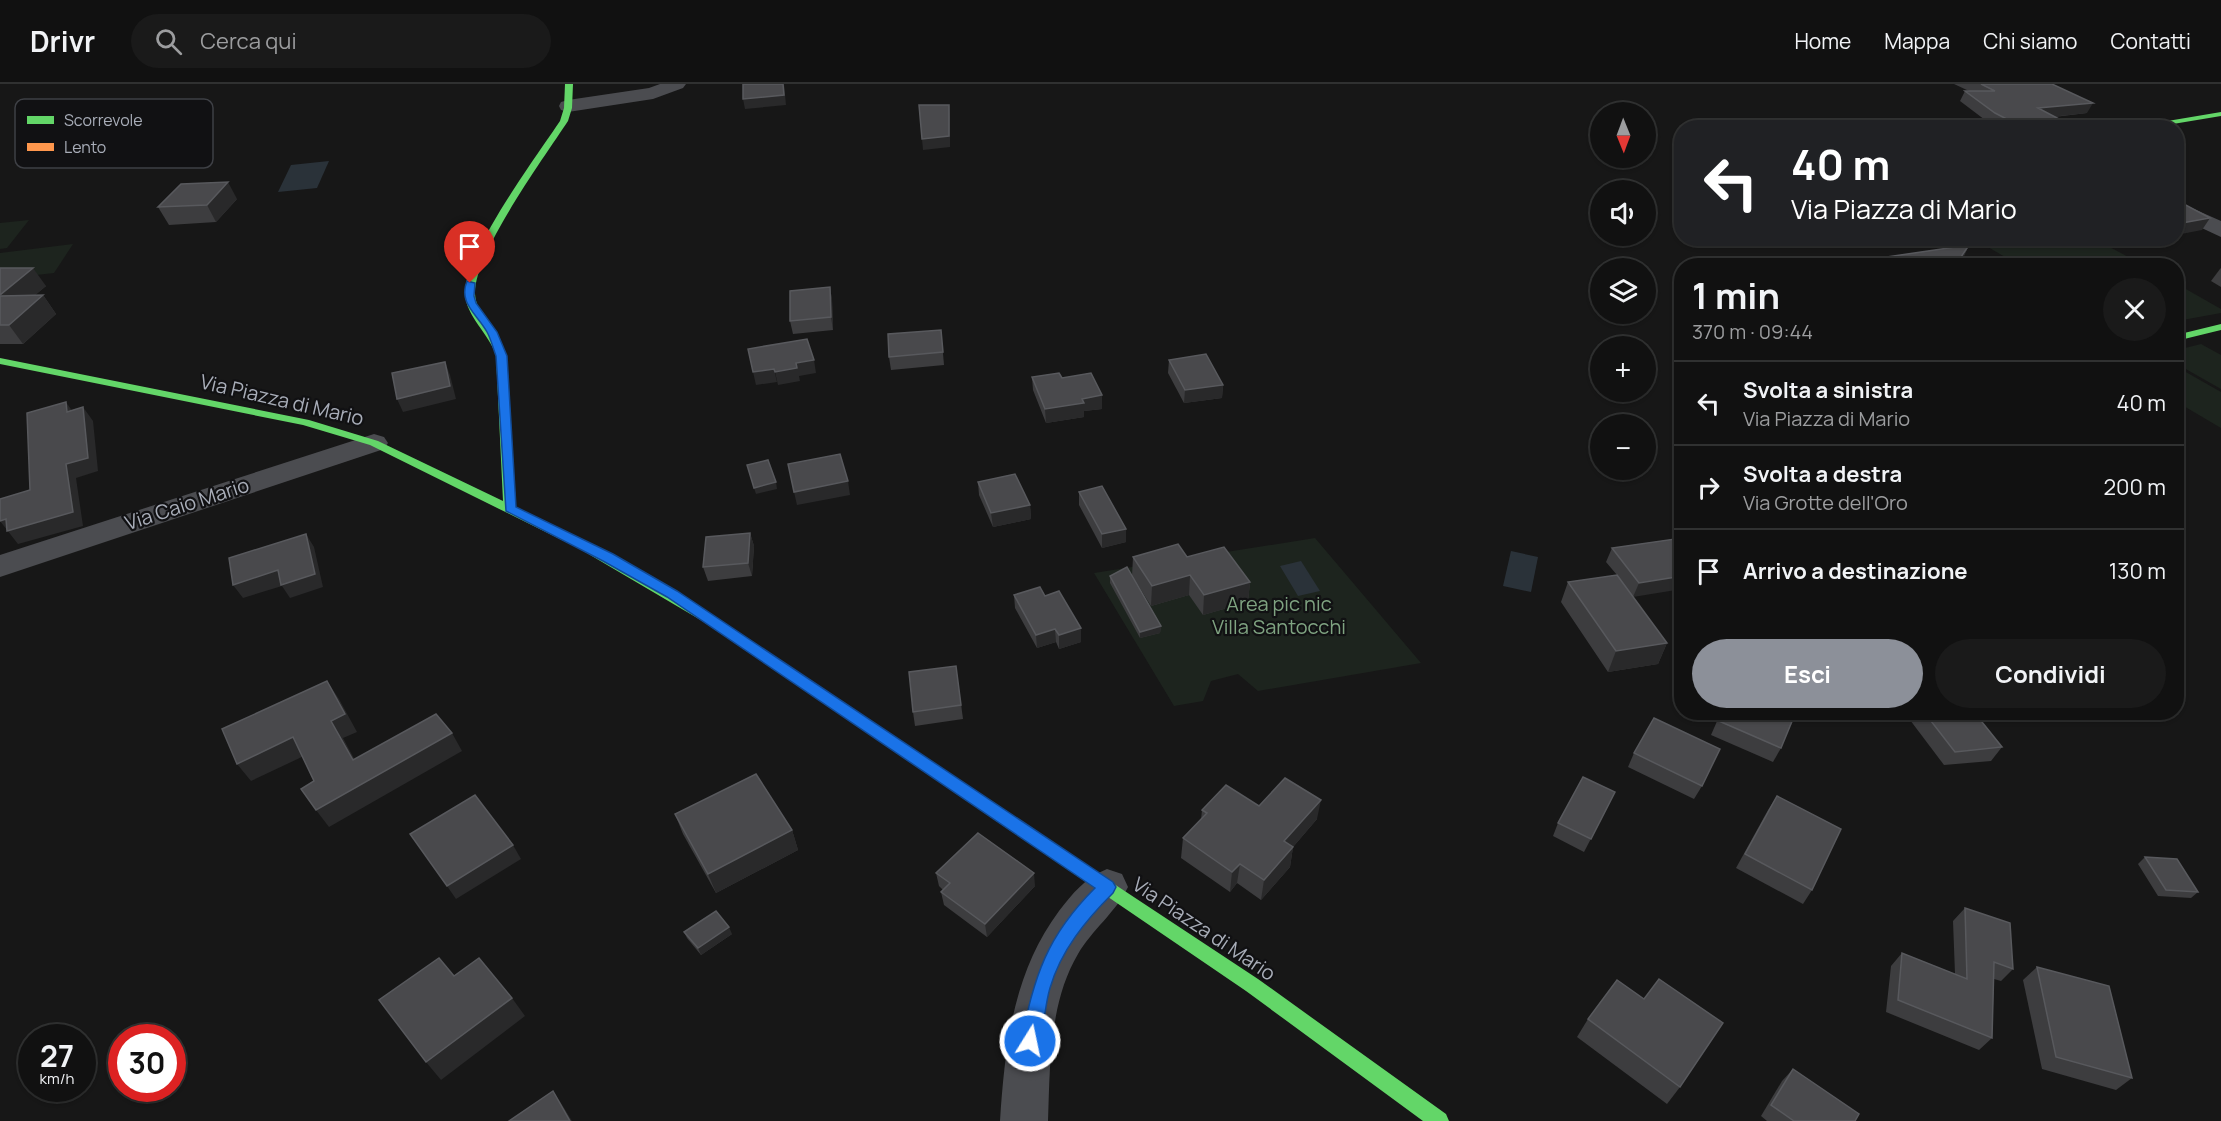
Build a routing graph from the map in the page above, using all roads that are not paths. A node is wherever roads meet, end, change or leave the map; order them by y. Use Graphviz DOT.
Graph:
graph roads {
  1 [pos="569,84"];
  2 [pos="676,84"];
  3 [pos="568,106"];
  4 [pos="2221,114"];
  5 [pos="2182,120"];
  6 [pos="2184,211"];
  7 [pos="2221,230"];
  8 [pos="2221,327"];
  9 [pos="2184,336"];
  10 [pos="0,361"];
  11 [pos="374,442"];
  12 [pos="510,509"];
  13 [pos="0,566"];
  14 [pos="1107,887"];
  15 [pos="1024,1121"];
  16 [pos="1439,1121"];
  1 -- 3 [label="street"];
  2 -- 3 [label="street"];
  3 -- 12 [label="street"];
  4 -- 5 [label="street"];
  6 -- 7 [label="street"];
  8 -- 9 [label="street"];
  10 -- 11 [label="street, Via Piazza di Mario"];
  11 -- 12 [label="street, Via Piazza di Mario"];
  11 -- 13 [label="street, Via Caio Mario"];
  12 -- 14 [label="street, Via Piazza di Mario"];
  14 -- 15 [label="street"];
  14 -- 16 [label="street, Via Piazza di Mario"];
}
